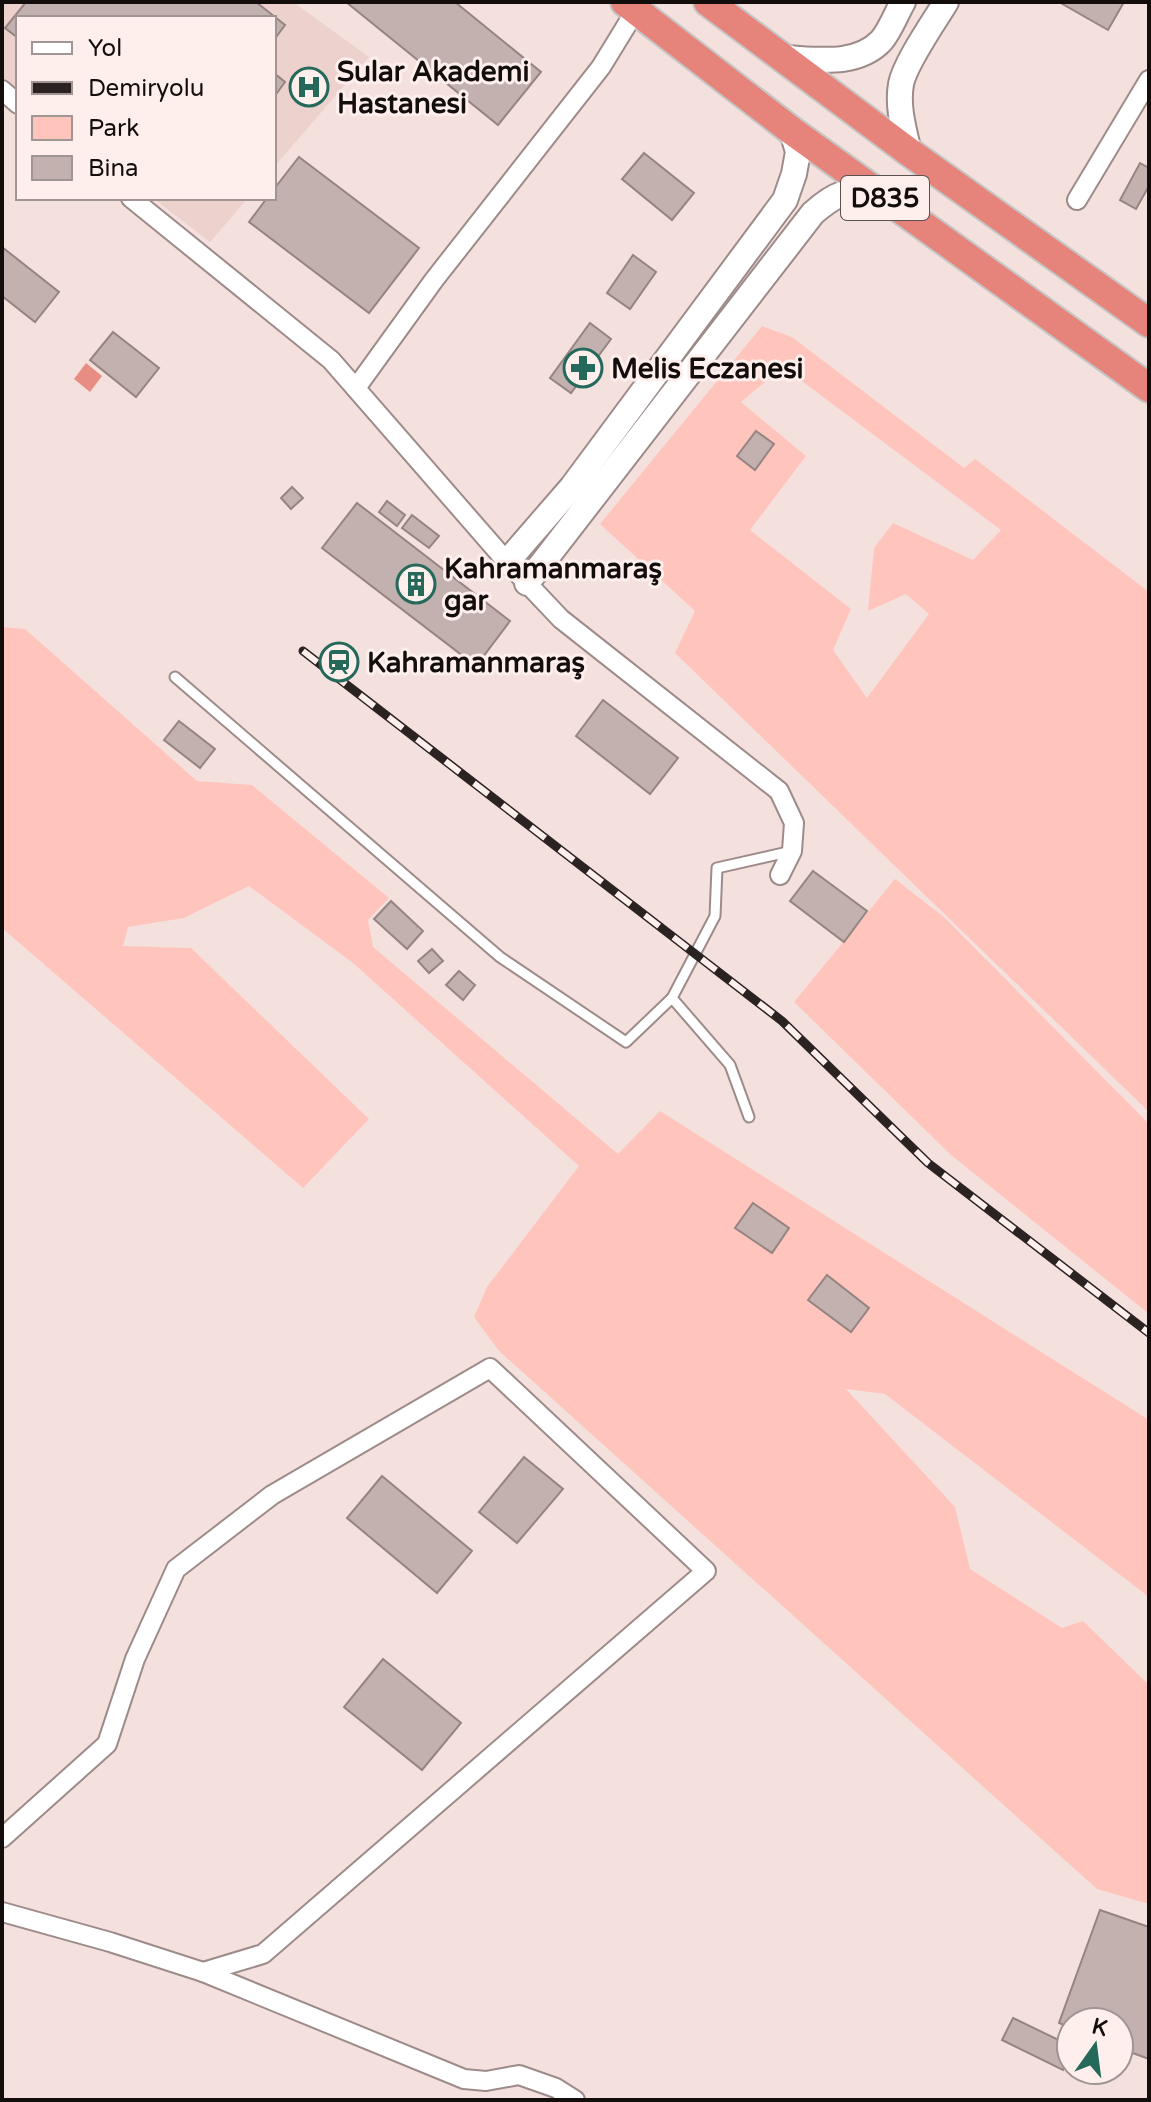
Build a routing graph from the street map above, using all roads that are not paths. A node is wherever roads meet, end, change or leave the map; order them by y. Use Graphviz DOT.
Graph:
graph roads {
  1 [pos="708,2"];
  2 [pos="903,2"];
  3 [pos="946,2"];
  4 [pos="630,6"];
  5 [pos="783,58"];
  6 [pos="1149,80"];
  7 [pos="792,131"];
  8 [pos="909,152"];
  9 [pos="876,192"];
  10 [pos="133,200"];
  11 [pos="1077,200"];
  12 [pos="1149,323"];
  13 [pos="356,388"];
  14 [pos="1149,388"];
  15 [pos="507,562"];
  16 [pos="527,583"];
  17 [pos="175,677"];
  18 [pos="792,851"];
  19 [pos="780,875"];
  20 [pos="672,998"];
  21 [pos="749,1117"];
  22 [pos="2,1838"];
  23 [pos="2,1912"];
  24 [pos="203,1972"];
  25 [pos="575,2100"];
  1 -- 5 [label="highway, D835"];
  2 -- 5 [label="main road"];
  3 -- 8 [label="main road"];
  4 -- 7 [label="highway, D835"];
  4 -- 13 [label="street"];
  5 -- 8 [label="highway, D835"];
  6 -- 11 [label="street"];
  7 -- 9 [label="highway, D835"];
  7 -- 15 [label="main road"];
  8 -- 12 [label="highway, D835"];
  9 -- 14 [label="highway, D835"];
  9 -- 16 [label="main road"];
  10 -- 13 [label="street"];
  13 -- 15 [label="street"];
  15 -- 16 [label="street"];
  16 -- 18 [label="street"];
  17 -- 20 [label="lane"];
  18 -- 19 [label="street"];
  18 -- 20 [label="lane"];
  20 -- 21 [label="lane"];
  22 -- 24 [label="street"];
  23 -- 24 [label="street"];
  24 -- 25 [label="street"];
}
